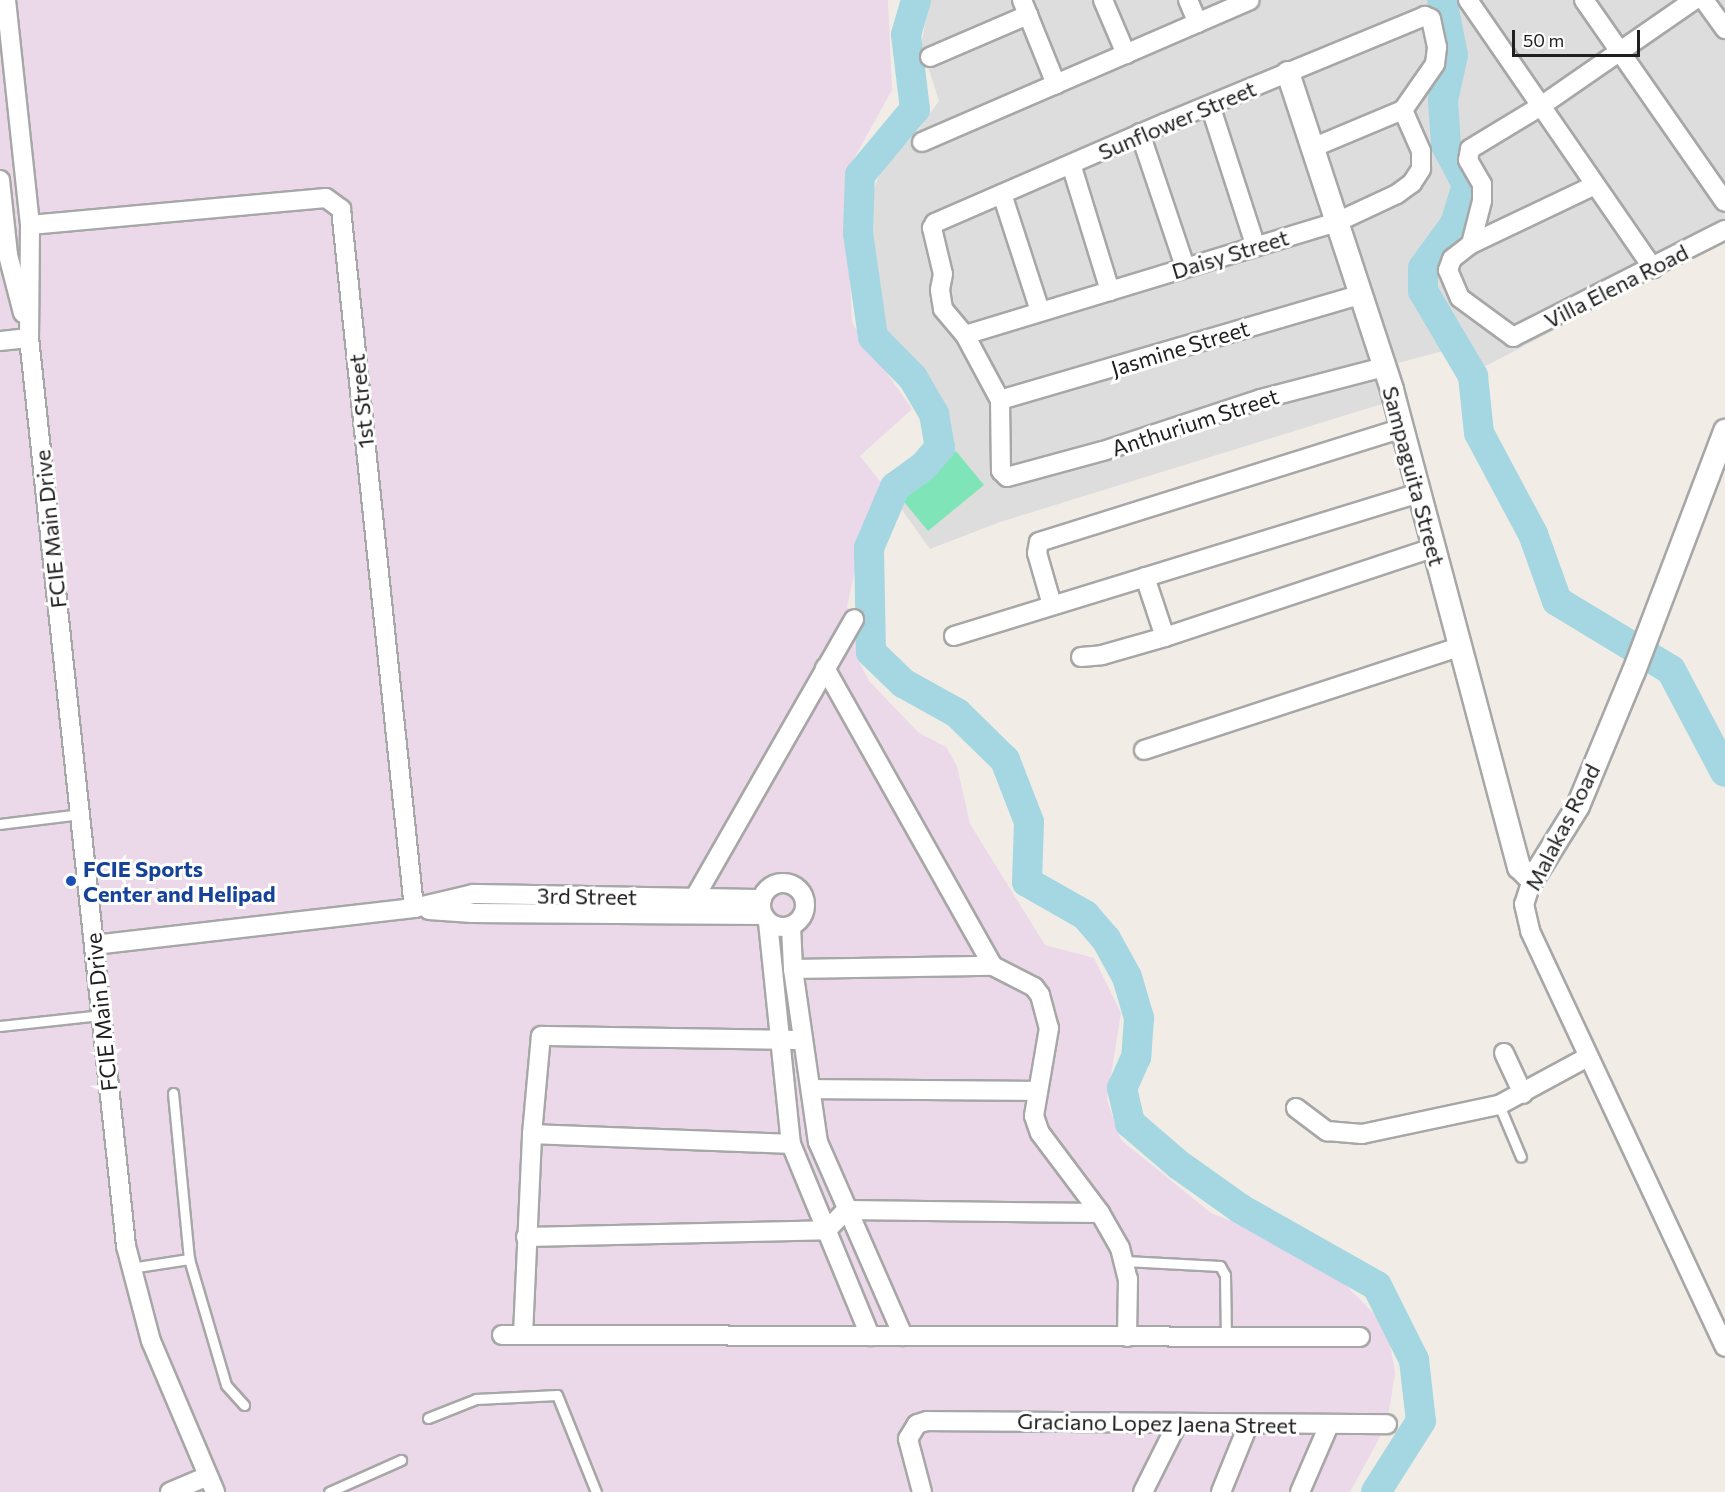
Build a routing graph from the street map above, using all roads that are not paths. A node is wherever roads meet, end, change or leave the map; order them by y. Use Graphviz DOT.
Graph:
graph roads {
  1 [pos="6,0"];
  2 [pos="1103,0"];
  3 [pos="1188,0"];
  4 [pos="1250,0"];
  5 [pos="1468,0"];
  6 [pos="1584,0"];
  7 [pos="1694,0"];
  8 [pos="1704,0"];
  9 [pos="1024,7"];
  10 [pos="1198,22"];
  11 [pos="1724,24"];
  12 [pos="1620,53"];
  13 [pos="1126,54"];
  14 [pos="930,57"];
  15 [pos="1288,73"];
  16 [pos="1056,84"];
  17 [pos="1209,105"];
  18 [pos="1541,106"];
  19 [pos="1403,110"];
  20 [pos="1140,133"];
  21 [pos="922,142"];
  22 [pos="1312,148"];
  23 [pos="1071,164"];
  24 [pos="0,180"];
  25 [pos="1595,184"];
  26 [pos="1002,194"];
  27 [pos="1725,202"];
  28 [pos="1337,222"];
  29 [pos="30,225"];
  30 [pos="1725,230"];
  31 [pos="1471,244"];
  32 [pos="1256,247"];
  33 [pos="1185,267"];
  34 [pos="1653,268"];
  35 [pos="1110,291"];
  36 [pos="1360,295"];
  37 [pos="1040,311"];
  38 [pos="965,335"];
  39 [pos="29,338"];
  40 [pos="0,341"];
  41 [pos="1384,367"];
  42 [pos="1000,400"];
  43 [pos="1402,428"];
  44 [pos="1725,431"];
  45 [pos="1420,493"];
  46 [pos="1433,548"];
  47 [pos="1145,577"];
  48 [pos="1052,605"];
  49 [pos="854,619"];
  50 [pos="954,636"];
  51 [pos="1165,637"];
  52 [pos="1460,647"];
  53 [pos="1081,657"];
  54 [pos="825,668"];
  55 [pos="1144,750"];
  56 [pos="80,814"];
  57 [pos="0,824"];
  58 [pos="1532,880"];
  59 [pos="694,906"];
  60 [pos="414,908"];
  61 [pos="764,912"];
  62 [pos="791,926"];
  63 [pos="94,945"];
  64 [pos="993,966"];
  65 [pos="793,969"];
  66 [pos="102,1015"];
  67 [pos="0,1026"];
  68 [pos="803,1040"];
  69 [pos="779,1041"];
  70 [pos="1504,1053"];
  71 [pos="1586,1058"];
  72 [pos="811,1089"];
  73 [pos="1036,1091"];
  74 [pos="173,1093"];
  75 [pos="1523,1094"];
  76 [pos="1499,1105"];
  77 [pos="1296,1108"];
  78 [pos="531,1134"];
  79 [pos="791,1144"];
  80 [pos="1521,1157"];
  81 [pos="846,1210"];
  82 [pos="1100,1213"];
  83 [pos="827,1230"];
  84 [pos="526,1237"];
  85 [pos="189,1259"];
  86 [pos="1125,1261"];
  87 [pos="130,1268"];
  88 [pos="502,1335"];
  89 [pos="523,1335"];
  90 [pos="870,1336"];
  91 [pos="903,1336"];
  92 [pos="1127,1337"];
  93 [pos="1226,1337"];
  94 [pos="1360,1337"];
  95 [pos="1725,1347"];
  96 [pos="244,1405"];
  97 [pos="428,1418"];
  98 [pos="1177,1424"];
  99 [pos="1249,1424"];
  100 [pos="1387,1424"];
  101 [pos="1329,1425"];
  102 [pos="400,1461"];
  103 [pos="211,1484"];
  104 [pos="170,1492"];
  105 [pos="329,1492"];
  106 [pos="596,1492"];
  107 [pos="922,1492"];
  108 [pos="1143,1492"];
  109 [pos="1221,1492"];
  110 [pos="1300,1492"];
  1 -- 29 [label="street, FCIE Main Drive"];
  2 -- 13 [label="street"];
  3 -- 10 [label="street"];
  4 -- 10 [label="street"];
  5 -- 18 [label="street"];
  6 -- 12 [label="street"];
  7 -- 12 [label="street"];
  8 -- 11 [label="street"];
  9 -- 14 [label="street"];
  9 -- 16 [label="street"];
  10 -- 13 [label="street"];
  12 -- 18 [label="street"];
  12 -- 27 [label="street"];
  13 -- 16 [label="street"];
  15 -- 17 [label="street, Sunflower Street"];
  15 -- 19 [label="street, Sunflower Street"];
  15 -- 22 [label="street, Sampaguita Street"];
  16 -- 21 [label="street"];
  17 -- 20 [label="street, Sunflower Street"];
  17 -- 32 [label="street"];
  18 -- 25 [label="street"];
  18 -- 31 [label="street"];
  19 -- 22 [label="street"];
  19 -- 28 [label="street, Daisy Street"];
  20 -- 23 [label="street, Sunflower Street"];
  20 -- 33 [label="street"];
  22 -- 28 [label="street, Sampaguita Street"];
  23 -- 26 [label="street, Sunflower Street"];
  23 -- 35 [label="street"];
  24 -- 39 [label="street, FCIE Main Drive"];
  25 -- 31 [label="street"];
  25 -- 34 [label="street"];
  26 -- 37 [label="street"];
  26 -- 38 [label="street, Sunflower Street"];
  28 -- 32 [label="street, Daisy Street"];
  28 -- 36 [label="street, Sampaguita Street"];
  29 -- 39 [label="street, FCIE Main Drive"];
  29 -- 60 [label="street, 1st Street"];
  30 -- 34 [label="street, Villa Elena Road"];
  31 -- 34 [label="street, Villa Elena Road"];
  32 -- 33 [label="street, Daisy Street"];
  33 -- 35 [label="street, Daisy Street"];
  35 -- 37 [label="street, Daisy Street"];
  36 -- 41 [label="street, Sampaguita Street"];
  36 -- 42 [label="street, Jasmine Street"];
  37 -- 38 [label="street, Daisy Street"];
  38 -- 42 [label="street"];
  39 -- 40 [label="street"];
  39 -- 56 [label="street, FCIE Main Drive"];
  41 -- 42 [label="street, Anthurium Street"];
  41 -- 43 [label="street, Sampaguita Street"];
  43 -- 45 [label="street, Sampaguita Street"];
  43 -- 48 [label="street"];
  44 -- 58 [label="street, Malakas Road"];
  45 -- 46 [label="street, Sampaguita Street"];
  45 -- 47 [label="street"];
  46 -- 51 [label="street"];
  46 -- 52 [label="street, Sampaguita Street"];
  47 -- 48 [label="street"];
  47 -- 51 [label="street"];
  48 -- 50 [label="street"];
  49 -- 54 [label="street"];
  51 -- 53 [label="street"];
  52 -- 55 [label="street"];
  52 -- 58 [label="street, Sampaguita Street"];
  54 -- 59 [label="street"];
  54 -- 64 [label="street"];
  56 -- 57 [label="lane"];
  56 -- 63 [label="street, FCIE Main Drive"];
  58 -- 71 [label="street, Malakas Road"];
  59 -- 60 [label="street, 3rd Street"];
  59 -- 61 [label="street, 3rd Street"];
  60 -- 63 [label="street, 3rd Street"];
  61 -- 62 [label="street"];
  61 -- 62 [label="street"];
  61 -- 69 [label="street"];
  62 -- 65 [label="street"];
  63 -- 66 [label="street, FCIE Main Drive"];
  64 -- 65 [label="street"];
  64 -- 73 [label="street"];
  65 -- 68 [label="street"];
  66 -- 67 [label="lane"];
  66 -- 87 [label="street, FCIE Main Drive"];
  68 -- 69 [label="street"];
  68 -- 72 [label="street"];
  69 -- 78 [label="street"];
  69 -- 79 [label="street"];
  70 -- 75 [label="street"];
  71 -- 75 [label="street"];
  71 -- 95 [label="street, Malakas Road"];
  72 -- 73 [label="street"];
  72 -- 81 [label="street"];
  73 -- 82 [label="street"];
  74 -- 85 [label="lane"];
  75 -- 76 [label="street"];
  76 -- 77 [label="street"];
  76 -- 80 [label="lane"];
  78 -- 79 [label="street"];
  78 -- 84 [label="street"];
  79 -- 83 [label="street"];
  81 -- 82 [label="street"];
  81 -- 83 [label="street"];
  81 -- 91 [label="street"];
  82 -- 86 [label="street"];
  83 -- 84 [label="street"];
  83 -- 90 [label="street"];
  84 -- 89 [label="street"];
  85 -- 87 [label="lane"];
  85 -- 96 [label="lane"];
  86 -- 92 [label="street"];
  86 -- 93 [label="lane"];
  87 -- 103 [label="street, FCIE Main Drive"];
  88 -- 89 [label="street"];
  89 -- 90 [label="street"];
  90 -- 91 [label="street"];
  91 -- 92 [label="street"];
  92 -- 93 [label="street"];
  93 -- 94 [label="street"];
  97 -- 106 [label="lane"];
  98 -- 99 [label="street, Graciano Lopez Jaena Street"];
  98 -- 107 [label="street, Graciano Lopez Jaena Street"];
  98 -- 108 [label="street"];
  99 -- 101 [label="street, Graciano Lopez Jaena Street"];
  99 -- 109 [label="street"];
  100 -- 101 [label="street, Graciano Lopez Jaena Street"];
  101 -- 110 [label="street"];
  102 -- 105 [label="lane"];
  103 -- 104 [label="street"];
}
